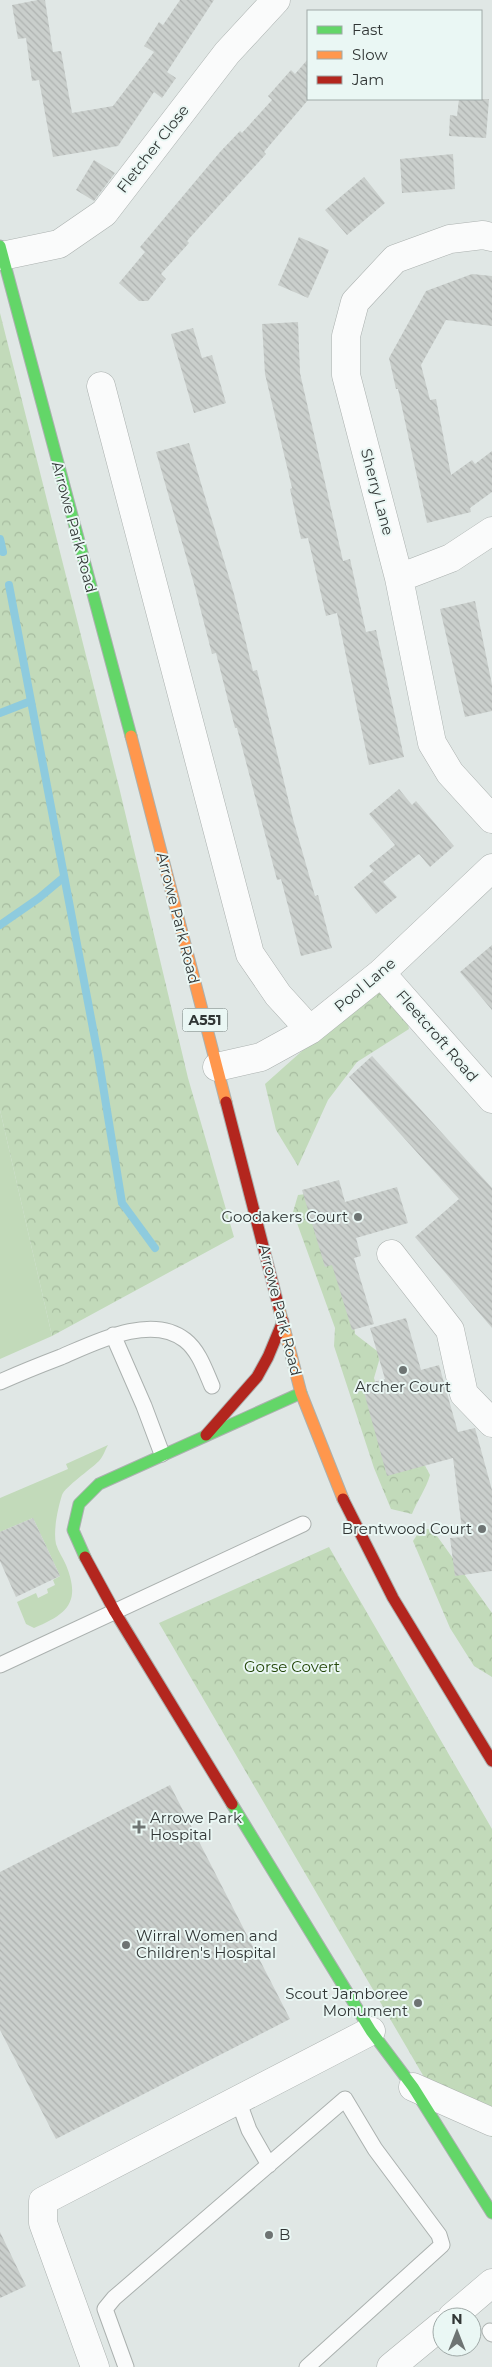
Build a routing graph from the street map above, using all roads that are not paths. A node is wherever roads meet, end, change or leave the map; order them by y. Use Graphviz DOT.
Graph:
graph roads {
  1 [pos="276,0"];
  2 [pos="492,237"];
  3 [pos="1,251"];
  4 [pos="101,386"];
  5 [pos="492,531"];
  6 [pos="399,578"];
  7 [pos="492,819"];
  8 [pos="492,868"];
  9 [pos="381,973"];
  10 [pos="310,1030"];
  11 [pos="217,1067"];
  12 [pos="492,1099"];
  13 [pos="391,1254"];
  14 [pos="282,1321"];
  15 [pos="113,1335"];
  16 [pos="0,1382"];
  17 [pos="212,1386"];
  18 [pos="301,1393"];
  19 [pos="492,1423"];
  20 [pos="206,1435"];
  21 [pos="162,1454"];
  22 [pos="303,1524"];
  23 [pos="115,1612"];
  24 [pos="1,1661"];
  25 [pos="492,1761"];
  26 [pos="371,2031"];
  27 [pos="413,2087"];
  28 [pos="238,2100"];
  29 [pos="492,2122"];
  30 [pos="270,2165"];
  31 [pos="492,2213"];
  32 [pos="492,2283"];
  33 [pos="464,2307"];
  34 [pos="432,2333"];
  35 [pos="95,2367"];
  36 [pos="126,2367"];
  37 [pos="307,2367"];
  38 [pos="391,2367"];
  1 -- 3 [label="street, Fletcher Close"];
  2 -- 6 [label="street, Sherry Lane"];
  3 -- 11 [label="main road, Arrowe Park Road / A551"];
  4 -- 10 [label="street"];
  5 -- 6 [label="street"];
  6 -- 7 [label="street, Sherry Lane"];
  8 -- 9 [label="street, Pool Lane"];
  9 -- 10 [label="street, Pool Lane"];
  9 -- 12 [label="street, Fleetcroft Road"];
  10 -- 11 [label="street, Pool Lane"];
  11 -- 14 [label="main road, Arrowe Park Road / A551"];
  13 -- 19 [label="street"];
  14 -- 18 [label="main road, Arrowe Park Road / A551"];
  14 -- 20 [label="main road"];
  15 -- 16 [label="lane"];
  15 -- 17 [label="lane"];
  15 -- 21 [label="lane"];
  18 -- 20 [label="main road"];
  18 -- 25 [label="main road, Arrowe Park Road / A551"];
  20 -- 21 [label="main road"];
  21 -- 23 [label="main road"];
  22 -- 23 [label="lane"];
  23 -- 24 [label="lane"];
  23 -- 26 [label="main road"];
  26 -- 27 [label="main road"];
  26 -- 28 [label="street"];
  27 -- 29 [label="street"];
  27 -- 31 [label="main road"];
  28 -- 30 [label="lane"];
  28 -- 35 [label="street"];
  30 -- 36 [label="lane"];
  30 -- 37 [label="lane"];
  32 -- 33 [label="street"];
  34 -- 38 [label="street"];
}
